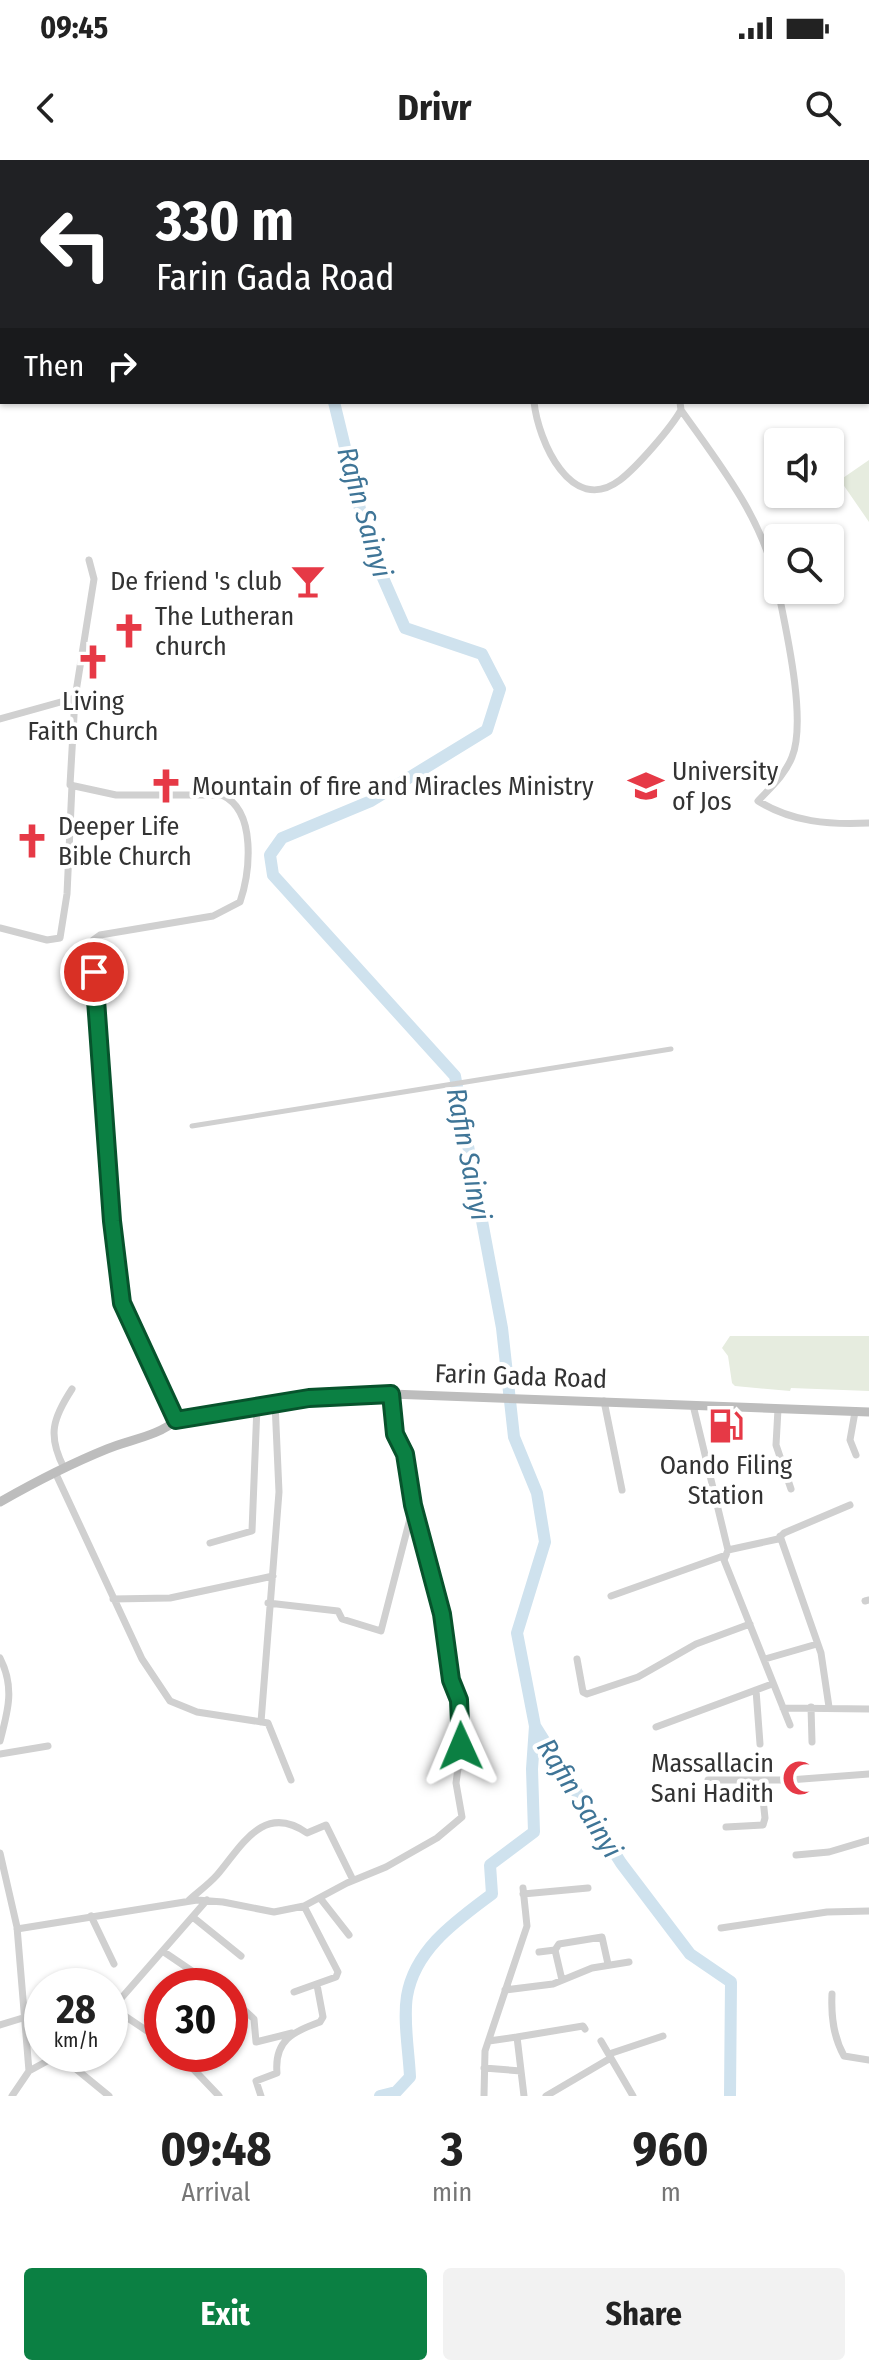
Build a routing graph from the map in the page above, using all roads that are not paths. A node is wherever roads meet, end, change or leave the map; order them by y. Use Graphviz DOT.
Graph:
graph roads {
  1 [pos="534,404"];
  2 [pos="681,406"];
  3 [pos="764,536"];
  4 [pos="89,560"];
  5 [pos="781,604"];
  6 [pos="75,698"];
  7 [pos="0,719"];
  8 [pos="72,785"];
  9 [pos="869,823"];
  10 [pos="0,928"];
  11 [pos="671,1049"];
  12 [pos="192,1126"];
  13 [pos="72,1389"];
  14 [pos="391,1394"];
  15 [pos="604,1401"];
  16 [pos="275,1403"];
  17 [pos="693,1405"];
  18 [pos="257,1406"];
  19 [pos="778,1409"];
  20 [pos="855,1412"];
  21 [pos="869,1412"];
  22 [pos="176,1420"];
  23 [pos="856,1455"];
  24 [pos="59,1470"];
  25 [pos="791,1489"];
  26 [pos="622,1490"];
  27 [pos="0,1502"];
  28 [pos="413,1505"];
  29 [pos="850,1505"];
  30 [pos="780,1536"];
  31 [pos="210,1543"];
  32 [pos="727,1552"];
  33 [pos="273,1576"];
  34 [pos="611,1596"];
  35 [pos="113,1599"];
  36 [pos="268,1603"];
  37 [pos="750,1624"];
  38 [pos="817,1644"];
  39 [pos="0,1658"];
  40 [pos="577,1659"];
  41 [pos="765,1659"];
  42 [pos="772,1684"];
  43 [pos="756,1690"];
  44 [pos="811,1707"];
  45 [pos="829,1707"];
  46 [pos="783,1708"];
  47 [pos="869,1709"];
  48 [pos="261,1722"];
  49 [pos="790,1725"];
  50 [pos="656,1727"];
  51 [pos="0,1741"];
  52 [pos="812,1742"];
  53 [pos="760,1744"];
  54 [pos="48,1746"];
  55 [pos="0,1754"];
  56 [pos="869,1774"];
  57 [pos="291,1780"];
  58 [pos="708,1780"];
  59 [pos="761,1781"];
  60 [pos="726,1827"];
  61 [pos="869,1840"];
  62 [pos="0,1853"];
  63 [pos="796,1855"];
  64 [pos="353,1880"];
  65 [pos="588,1888"];
  66 [pos="320,1898"];
  67 [pos="207,1900"];
  68 [pos="187,1902"];
  69 [pos="304,1906"];
  70 [pos="869,1911"];
  71 [pos="91,1916"];
  72 [pos="194,1918"];
  73 [pos="721,1928"];
  74 [pos="17,1929"];
  75 [pos="349,1935"];
  76 [pos="555,1950"];
  77 [pos="164,1952"];
  78 [pos="539,1952"];
  79 [pos="241,1956"];
  80 [pos="629,1962"];
  81 [pos="114,1964"];
  82 [pos="608,1964"];
  83 [pos="188,1968"];
  84 [pos="562,1980"];
  85 [pos="317,1985"];
  86 [pos="505,1990"];
  87 [pos="128,1991"];
  88 [pos="294,1992"];
  89 [pos="832,1994"];
  90 [pos="24,1997"];
  91 [pos="248,2014"];
  92 [pos="24,2018"];
  93 [pos="0,2025"];
  94 [pos="585,2029"];
  95 [pos="292,2033"];
  96 [pos="663,2036"];
  97 [pos="517,2037"];
  98 [pos="489,2041"];
  99 [pos="601,2041"];
  100 [pos="609,2059"];
  101 [pos="869,2060"];
  102 [pos="484,2068"];
  103 [pos="521,2071"];
  104 [pos="28,2072"];
  105 [pos="80,2072"];
  106 [pos="196,2072"];
  107 [pos="12,2096"];
  108 [pos="109,2096"];
  109 [pos="219,2096"];
  110 [pos="261,2096"];
  111 [pos="482,2096"];
  112 [pos="524,2096"];
  113 [pos="546,2096"];
  114 [pos="633,2096"];
  1 -- 2 [label="street"];
  2 -- 3 [label="street"];
  4 -- 6 [label="street"];
  5 -- 9 [label="street"];
  6 -- 7 [label="street"];
  6 -- 8 [label="street"];
  8 -- 10 [label="street"];
  8 -- 22 [label="street"];
  11 -- 12 [label="street"];
  13 -- 24 [label="street"];
  14 -- 15 [label="main road, Farin Gada Road"];
  14 -- 16 [label="main road, Farin Gada Road"];
  14 -- 28 [label="street"];
  15 -- 17 [label="main road, Farin Gada Road"];
  15 -- 26 [label="street"];
  16 -- 18 [label="main road, Farin Gada Road"];
  16 -- 33 [label="street"];
  17 -- 19 [label="main road, Farin Gada Road"];
  17 -- 32 [label="street"];
  18 -- 22 [label="main road, Farin Gada Road"];
  18 -- 31 [label="street"];
  19 -- 20 [label="main road, Farin Gada Road"];
  19 -- 25 [label="street"];
  20 -- 21 [label="main road, Farin Gada Road"];
  20 -- 23 [label="street"];
  22 -- 24 [label="main road, Farin Gada Road"];
  24 -- 27 [label="main road, Farin Gada Road"];
  24 -- 35 [label="street"];
  28 -- 36 [label="street"];
  28 -- 64 [label="street"];
  29 -- 30 [label="street"];
  30 -- 32 [label="street"];
  30 -- 38 [label="street"];
  32 -- 34 [label="street"];
  32 -- 37 [label="street"];
  33 -- 35 [label="street"];
  33 -- 36 [label="street"];
  35 -- 48 [label="street"];
  36 -- 48 [label="street"];
  37 -- 40 [label="street"];
  37 -- 41 [label="street"];
  38 -- 41 [label="street"];
  38 -- 45 [label="street"];
  39 -- 51 [label="street"];
  41 -- 42 [label="street"];
  42 -- 43 [label="street"];
  42 -- 46 [label="street"];
  43 -- 50 [label="street"];
  43 -- 53 [label="street"];
  44 -- 45 [label="street"];
  44 -- 46 [label="street"];
  44 -- 52 [label="street"];
  45 -- 47 [label="street"];
  46 -- 49 [label="street"];
  48 -- 57 [label="street"];
  54 -- 55 [label="street"];
  56 -- 59 [label="street"];
  58 -- 59 [label="street"];
  59 -- 60 [label="street"];
  61 -- 63 [label="street"];
  62 -- 74 [label="street"];
  64 -- 66 [label="street"];
  64 -- 68 [label="street"];
  65 -- 86 [label="street"];
  66 -- 69 [label="street"];
  66 -- 75 [label="street"];
  67 -- 68 [label="street"];
  67 -- 69 [label="street"];
  67 -- 72 [label="street"];
  68 -- 71 [label="street"];
  69 -- 85 [label="street"];
  70 -- 73 [label="street"];
  71 -- 74 [label="street"];
  71 -- 81 [label="street"];
  72 -- 77 [label="street"];
  72 -- 79 [label="street"];
  74 -- 90 [label="street"];
  76 -- 78 [label="street"];
  76 -- 82 [label="street"];
  76 -- 84 [label="street"];
  77 -- 83 [label="street"];
  77 -- 87 [label="street"];
  80 -- 82 [label="street"];
  82 -- 84 [label="street"];
  84 -- 86 [label="street"];
  85 -- 88 [label="street"];
  85 -- 95 [label="street"];
  86 -- 98 [label="street"];
  89 -- 101 [label="street"];
  91 -- 95 [label="street"];
  92 -- 93 [label="street"];
  94 -- 97 [label="street"];
  95 -- 110 [label="street"];
  96 -- 100 [label="street"];
  97 -- 98 [label="street"];
  97 -- 103 [label="street"];
  98 -- 102 [label="street"];
  99 -- 100 [label="street"];
  100 -- 113 [label="street"];
  100 -- 114 [label="street"];
  102 -- 103 [label="street"];
  102 -- 111 [label="street"];
  103 -- 112 [label="street"];
  104 -- 107 [label="street"];
  105 -- 108 [label="street"];
  106 -- 109 [label="street"];
}
